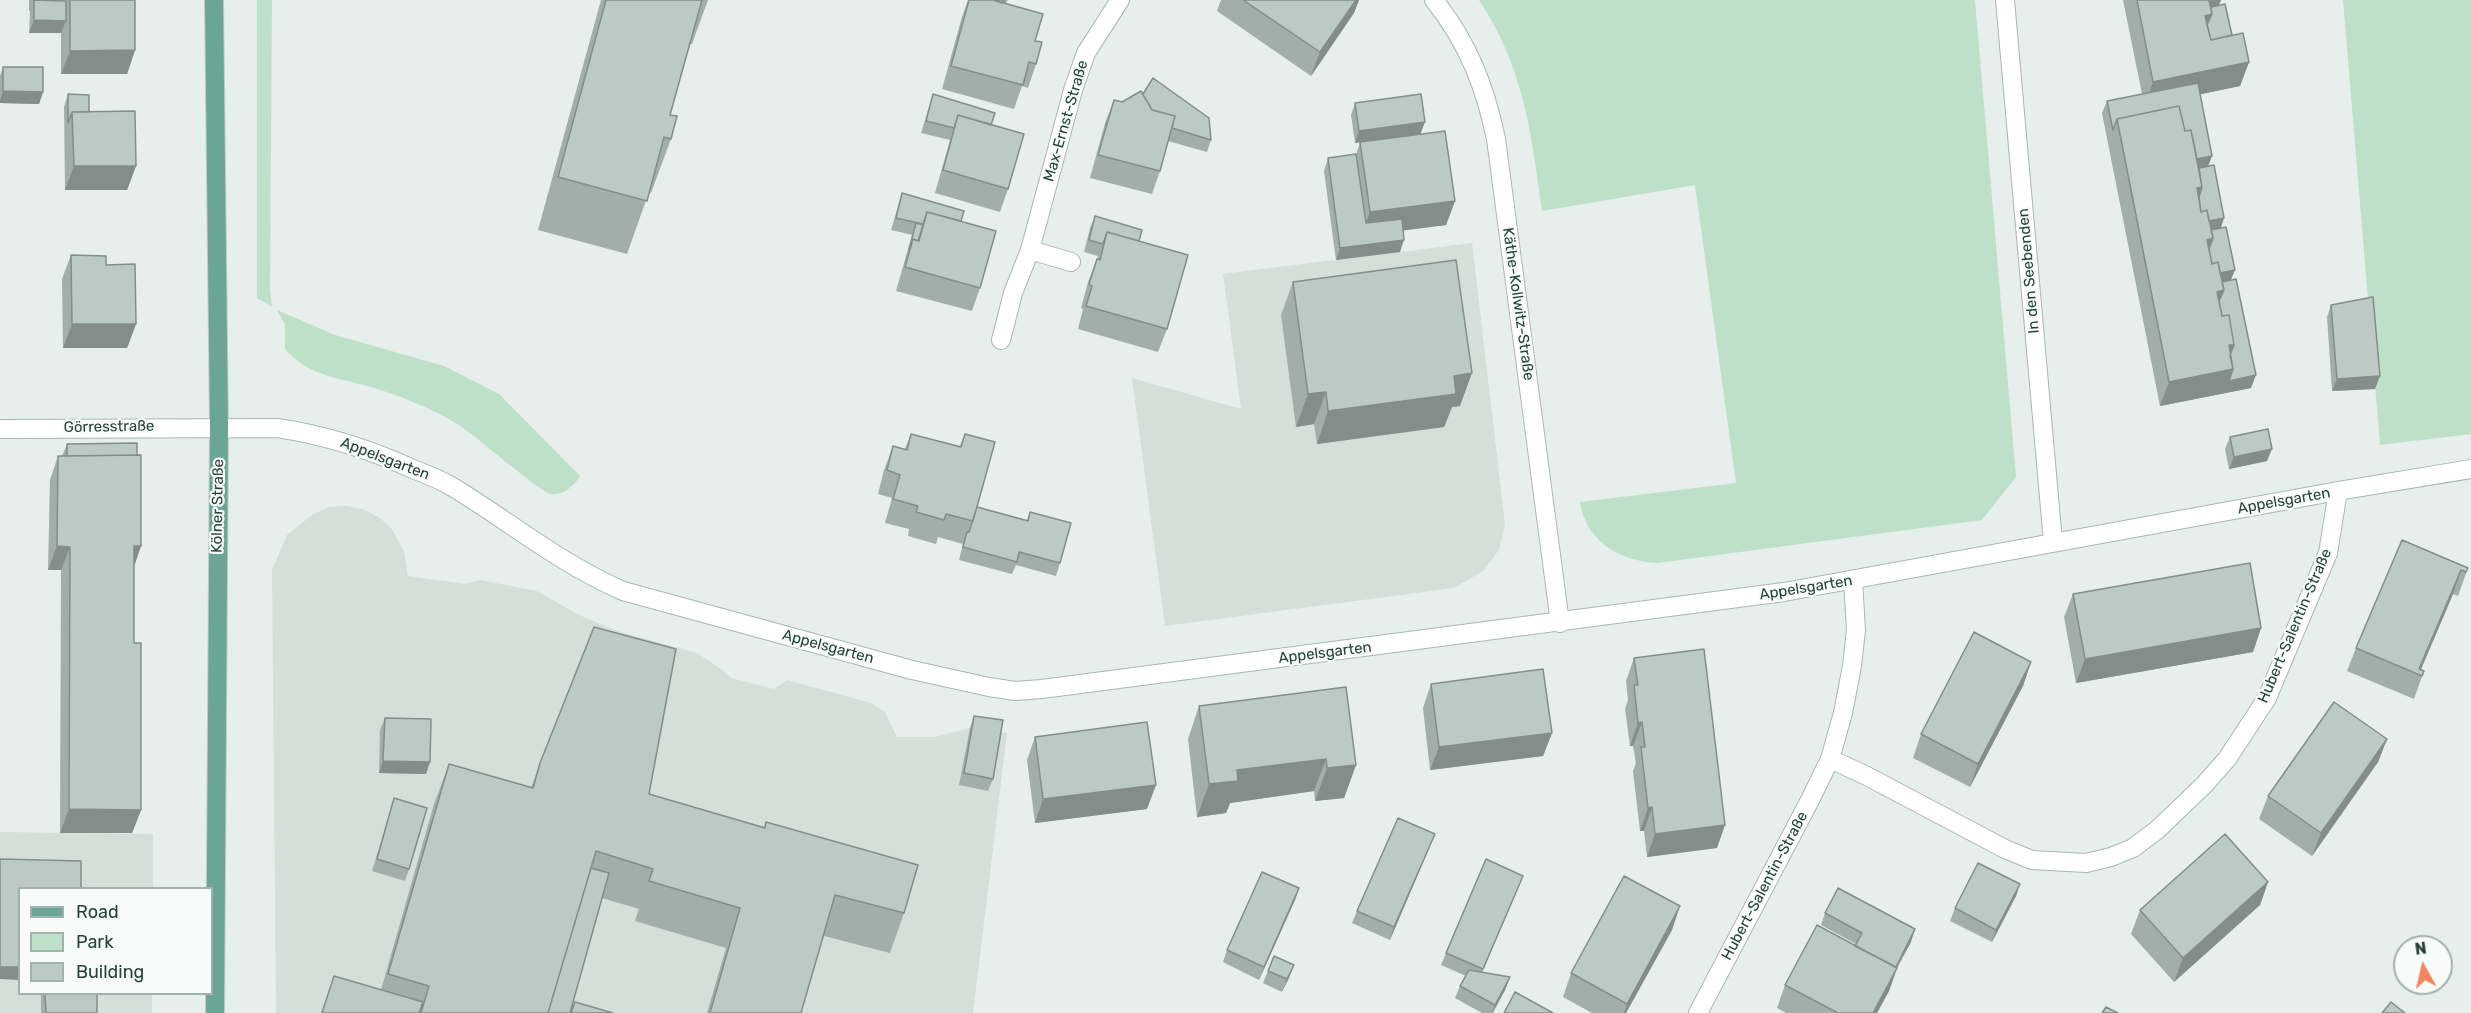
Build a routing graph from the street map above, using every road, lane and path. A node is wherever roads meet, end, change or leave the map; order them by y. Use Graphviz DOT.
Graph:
graph roads {
  1 [pos="214,0"];
  2 [pos="1120,0"];
  3 [pos="1434,0"];
  4 [pos="2005,0"];
  5 [pos="1030,250"];
  6 [pos="1071,262"];
  7 [pos="1000,340"];
  8 [pos="219,427"];
  9 [pos="0,429"];
  10 [pos="2471,469"];
  11 [pos="2338,491"];
  12 [pos="2053,542"];
  13 [pos="1853,580"];
  14 [pos="1560,623"];
  15 [pos="1830,759"];
  16 [pos="215,1013"];
  17 [pos="1698,1013"];
  1 -- 8 [label="main road, Kölner Straße"];
  2 -- 5 [label="street, Max-Ernst-Straße"];
  3 -- 14 [label="street, Käthe-Kollwitz-Straße"];
  4 -- 12 [label="street, In den Seebenden"];
  5 -- 6 [label="street"];
  5 -- 7 [label="street, Max-Ernst-Straße"];
  8 -- 9 [label="street, Görresstraße"];
  8 -- 14 [label="street, Appelsgarten"];
  8 -- 16 [label="main road, Kölner Straße"];
  10 -- 11 [label="street, Appelsgarten"];
  11 -- 12 [label="street, Appelsgarten"];
  11 -- 15 [label="street, Hubert-Salentin-Straße"];
  12 -- 13 [label="street, Appelsgarten"];
  13 -- 14 [label="street, Appelsgarten"];
  13 -- 15 [label="street, Hubert-Salentin-Straße"];
  15 -- 17 [label="street, Hubert-Salentin-Straße"];
}
